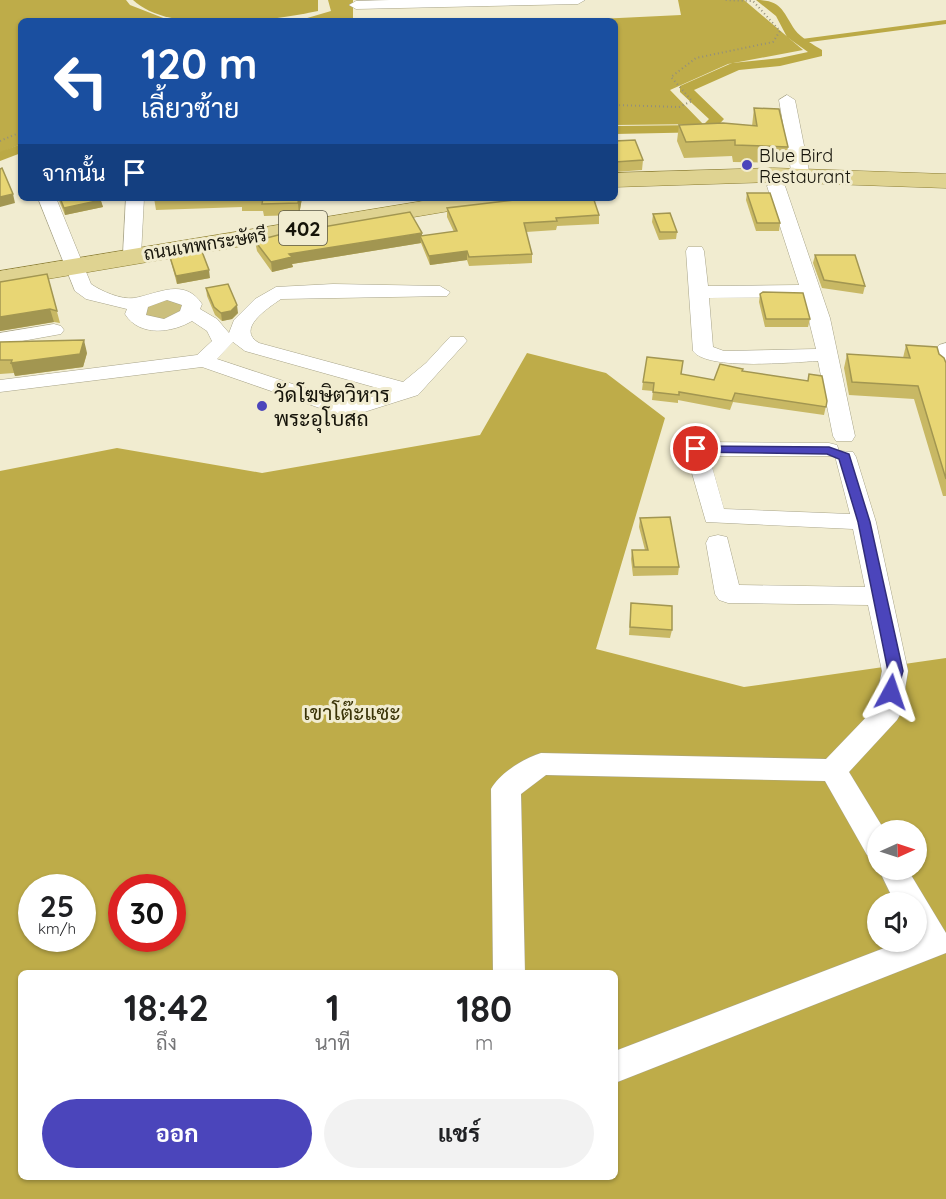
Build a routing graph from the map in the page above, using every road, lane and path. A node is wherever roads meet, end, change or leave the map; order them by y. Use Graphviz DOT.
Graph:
graph roads {
  1 [pos="578,0"];
  2 [pos="723,0"];
  3 [pos="752,1"];
  4 [pos="404,2"];
  5 [pos="356,5"];
  6 [pos="787,100"];
  7 [pos="618,105"];
  8 [pos="18,133"];
  9 [pos="0,141"];
  10 [pos="801,176"];
  11 [pos="618,180"];
  12 [pos="946,181"];
  13 [pos="777,186"];
  14 [pos="618,191"];
  15 [pos="946,192"];
  16 [pos="48,201"];
  17 [pos="135,201"];
  18 [pos="466,201"];
  19 [pos="504,201"];
  20 [pos="411,211"];
  21 [pos="695,251"];
  22 [pos="132,255"];
  23 [pos="72,266"];
  24 [pos="0,279"];
  25 [pos="811,291"];
  26 [pos="440,292"];
  27 [pos="698,292"];
  28 [pos="137,306"];
  29 [pos="190,312"];
  30 [pos="54,330"];
  31 [pos="0,339"];
  32 [pos="457,340"];
  33 [pos="946,349"];
  34 [pos="827,356"];
  35 [pos="203,361"];
  36 [pos="946,365"];
  37 [pos="355,375"];
  38 [pos="0,386"];
  39 [pos="410,390"];
  40 [pos="325,403"];
  41 [pos="839,448"];
  42 [pos="864,522"];
  43 [pos="718,543"];
  44 [pos="879,596"];
  45 [pos="832,770"];
  46 [pos="867,828"];
  47 [pos="927,930"];
  48 [pos="927,946"];
  49 [pos="912,952"];
  50 [pos="509,970"];
  51 [pos="618,1066"];
  1 -- 4 [label="street"];
  2 -- 3 [label="path"];
  3 -- 7 [label="path"];
  4 -- 5 [label="street"];
  6 -- 10 [label="street"];
  8 -- 9 [label="path"];
  10 -- 11 [label="main road"];
  10 -- 12 [label="main road"];
  13 -- 14 [label="main road"];
  13 -- 15 [label="main road"];
  13 -- 25 [label="street"];
  16 -- 23 [label="street"];
  17 -- 22 [label="street"];
  18 -- 20 [label="main road, ถนนเทพกระษัตรี / 402"];
  19 -- 20 [label="main road, ถนนเทพกระษัตรี / 402"];
  20 -- 22 [label="main road, ถนนเทพกระษัตรี / 402"];
  21 -- 27 [label="street"];
  22 -- 23 [label="main road, ถนนเทพกระษัตรี"];
  23 -- 24 [label="main road, ถนนเทพกระษัตรี"];
  23 -- 28 [label="street"];
  25 -- 27 [label="street"];
  25 -- 34 [label="street"];
  26 -- 37 [label="street"];
  27 -- 34 [label="street"];
  28 -- 29 [label="street"];
  28 -- 29 [label="street"];
  29 -- 35 [label="street"];
  30 -- 31 [label="street"];
  32 -- 39 [label="street"];
  33 -- 36 [label="street"];
  34 -- 41 [label="street"];
  35 -- 38 [label="street"];
  35 -- 40 [label="street"];
  37 -- 39 [label="street"];
  37 -- 40 [label="street"];
  39 -- 40 [label="street"];
  41 -- 42 [label="street"];
  41 -- 42 [label="street"];
  42 -- 44 [label="street"];
  43 -- 44 [label="street"];
  44 -- 45 [label="street"];
  45 -- 46 [label="street"];
  45 -- 50 [label="street"];
  47 -- 48 [label="street"];
  49 -- 51 [label="street"];
}
